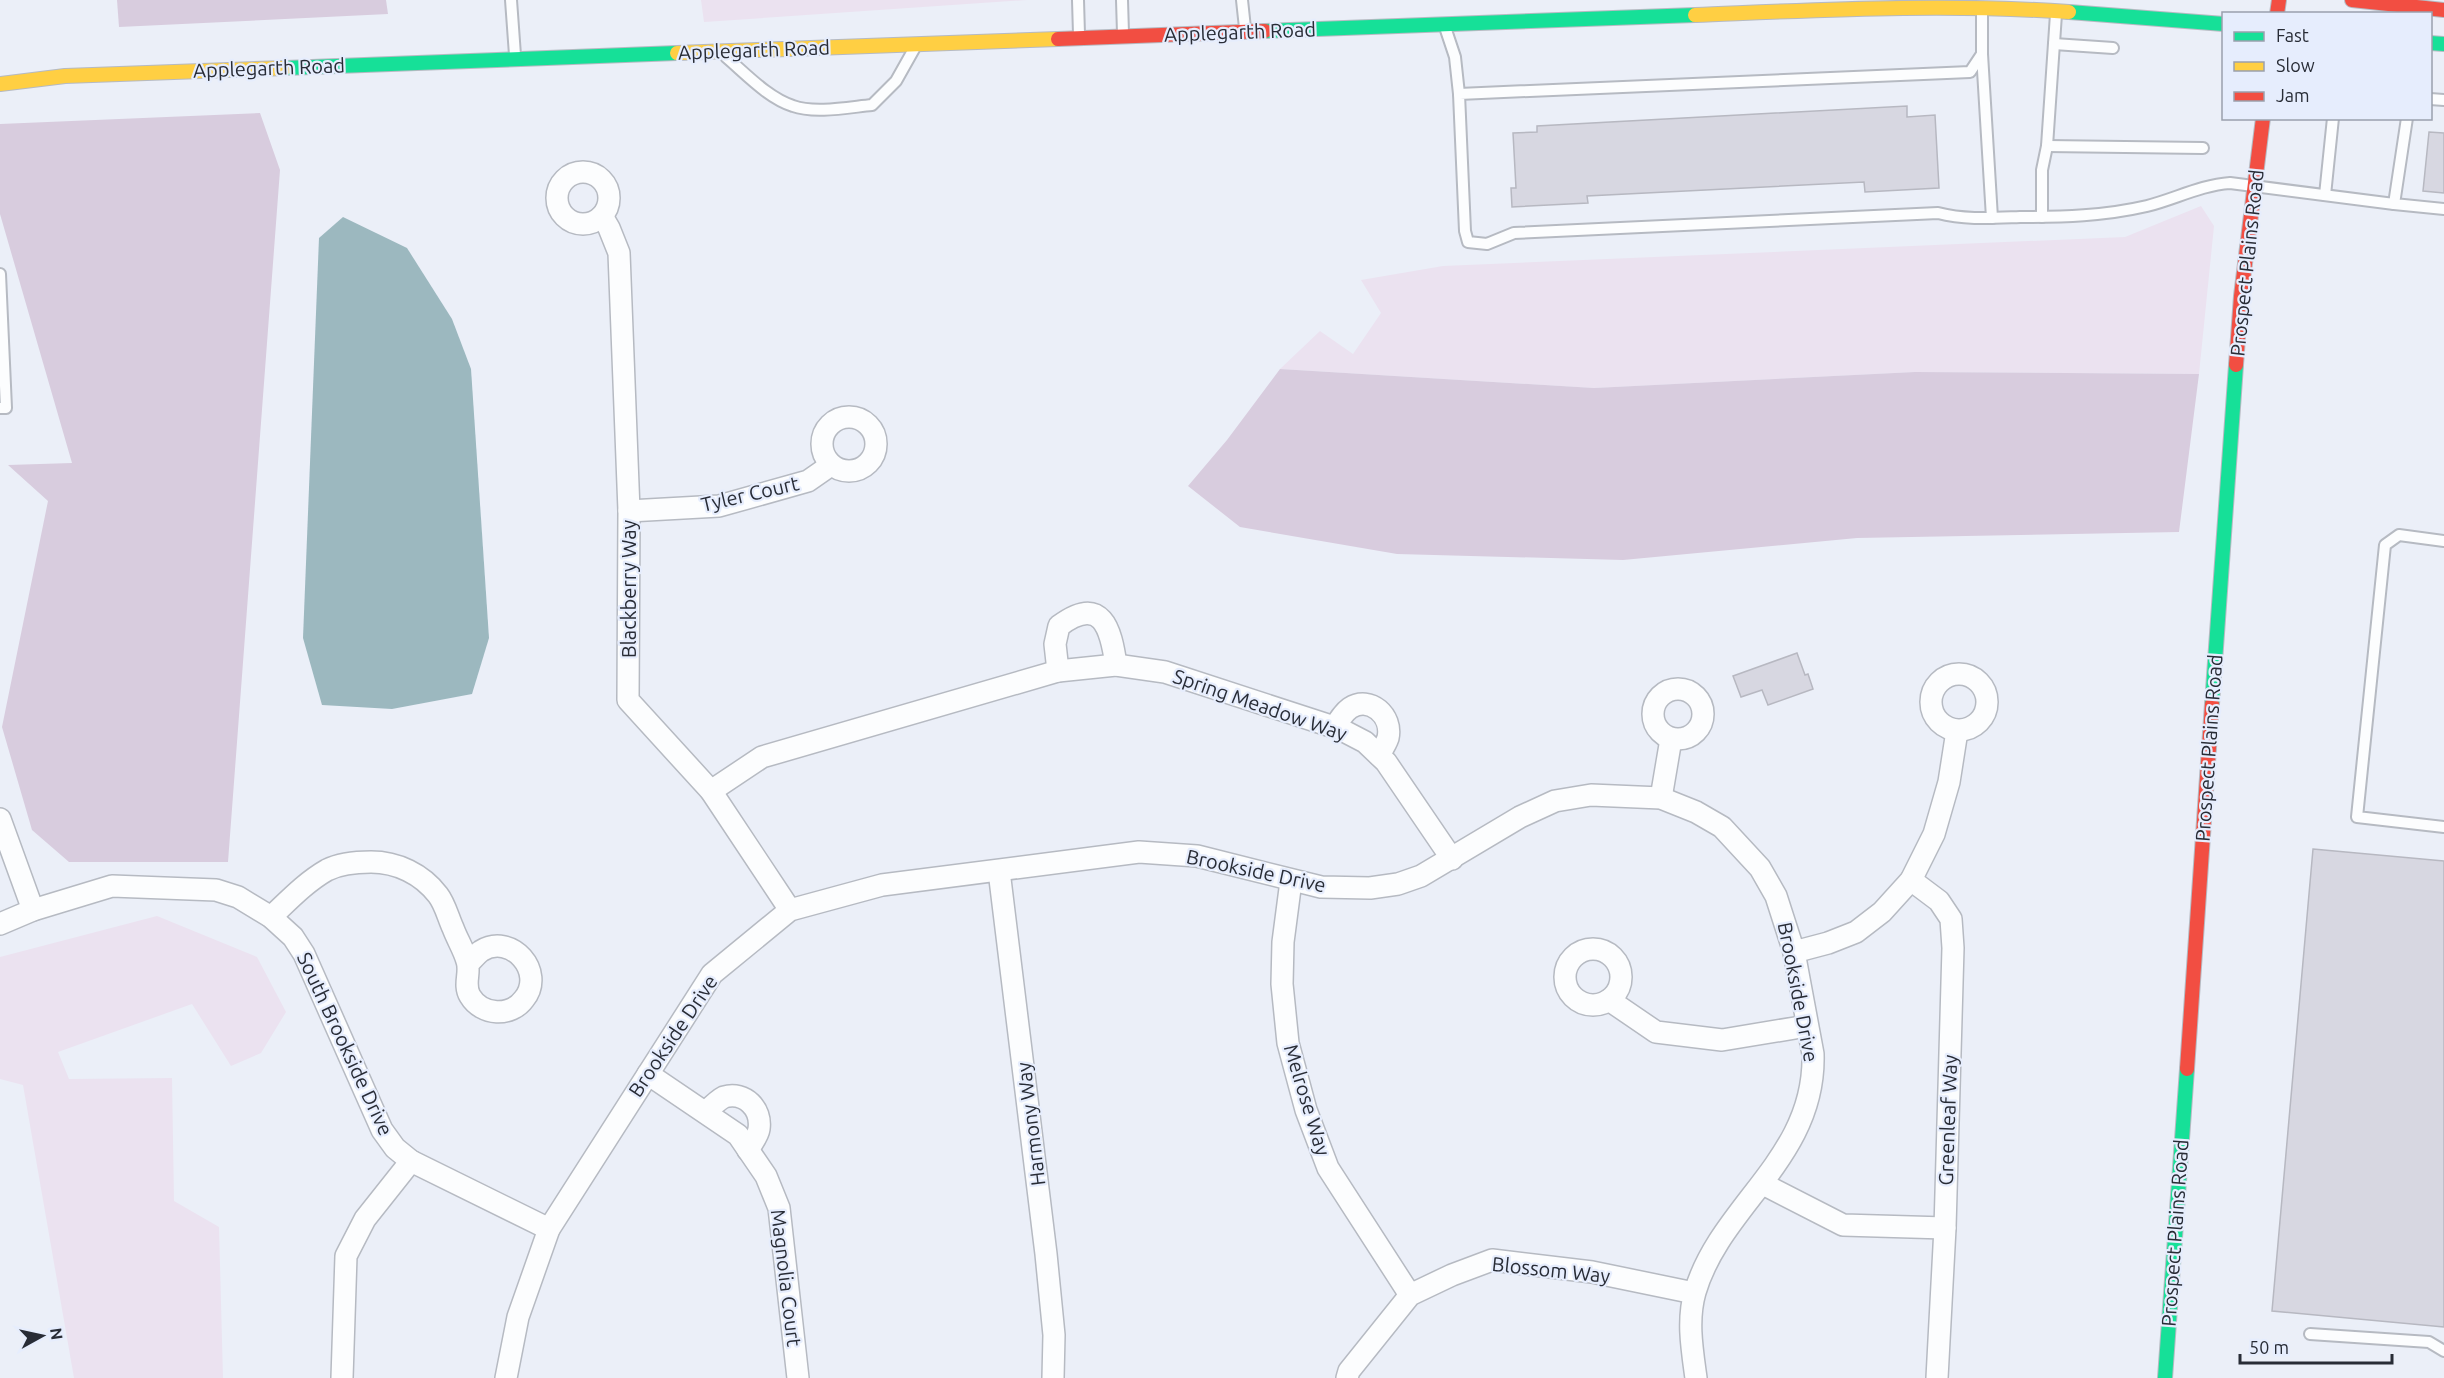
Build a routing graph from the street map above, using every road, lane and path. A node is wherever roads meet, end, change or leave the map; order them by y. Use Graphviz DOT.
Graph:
graph roads {
  1 [pos="511,0"];
  2 [pos="1078,0"];
  3 [pos="1122,0"];
  4 [pos="1242,0"];
  5 [pos="2352,0"];
  6 [pos="1699,1"];
  7 [pos="2429,4"];
  8 [pos="1982,8"];
  9 [pos="2444,10"];
  10 [pos="2056,12"];
  11 [pos="1444,24"];
  12 [pos="2222,24"];
  13 [pos="1245,32"];
  14 [pos="1123,36"];
  15 [pos="1079,38"];
  16 [pos="917,44"];
  17 [pos="2054,44"];
  18 [pos="2113,48"];
  19 [pos="718,51"];
  20 [pos="1982,54"];
  21 [pos="515,58"];
  22 [pos="0,72"];
  23 [pos="65,76"];
  24 [pos="0,84"];
  25 [pos="1459,94"];
  26 [pos="2263,120"];
  27 [pos="2332,120"];
  28 [pos="2407,120"];
  29 [pos="2048,146"];
  30 [pos="2203,148"];
  31 [pos="2255,185"];
  32 [pos="2325,195"];
  33 [pos="2394,204"];
  34 [pos="2444,209"];
  35 [pos="602,216"];
  36 [pos="2042,217"];
  37 [pos="1992,218"];
  38 [pos="0,274"];
  39 [pos="0,408"];
  40 [pos="831,465"];
  41 [pos="629,511"];
  42 [pos="2444,541"];
  43 [pos="1116,665"];
  44 [pos="1058,671"];
  45 [pos="1335,727"];
  46 [pos="1958,731"];
  47 [pos="1671,739"];
  48 [pos="1379,755"];
  49 [pos="711,791"];
  50 [pos="1661,798"];
  51 [pos="0,819"];
  52 [pos="2444,827"];
  53 [pos="1452,859"];
  54 [pos="999,871"];
  55 [pos="1911,880"];
  56 [pos="1291,881"];
  57 [pos="33,910"];
  58 [pos="790,910"];
  59 [pos="271,916"];
  60 [pos="0,924"];
  61 [pos="1794,952"];
  62 [pos="468,964"];
  63 [pos="1609,1000"];
  64 [pos="1807,1026"];
  65 [pos="648,1074"];
  66 [pos="706,1112"];
  67 [pos="748,1150"];
  68 [pos="411,1161"];
  69 [pos="1763,1184"];
  70 [pos="1945,1228"];
  71 [pos="549,1229"];
  72 [pos="1694,1293"];
  73 [pos="1410,1295"];
  74 [pos="2310,1334"];
  75 [pos="2444,1351"];
  76 [pos="342,1378"];
  77 [pos="506,1378"];
  78 [pos="798,1378"];
  79 [pos="1053,1378"];
  80 [pos="1347,1378"];
  81 [pos="1696,1378"];
  82 [pos="1937,1378"];
  83 [pos="2165,1378"];
  1 -- 21 [label="lane"];
  2 -- 15 [label="lane"];
  3 -- 14 [label="lane"];
  4 -- 13 [label="lane"];
  5 -- 7 [label="main road"];
  6 -- 11 [label="main road, Applegarth Road"];
  7 -- 9 [label="main road"];
  8 -- 10 [label="main road, Applegarth Road"];
  8 -- 11 [label="main road, Applegarth Road"];
  8 -- 20 [label="lane"];
  10 -- 12 [label="main road, Applegarth Road"];
  10 -- 17 [label="lane"];
  11 -- 13 [label="main road, Applegarth Road"];
  11 -- 25 [label="lane"];
  13 -- 14 [label="main road, Applegarth Road"];
  14 -- 15 [label="main road, Applegarth Road"];
  15 -- 16 [label="main road, Applegarth Road"];
  16 -- 19 [label="main road, Applegarth Road"];
  16 -- 19 [label="lane"];
  17 -- 18 [label="lane"];
  17 -- 29 [label="lane"];
  19 -- 21 [label="main road, Applegarth Road"];
  20 -- 25 [label="lane"];
  20 -- 37 [label="lane"];
  21 -- 23 [label="main road, Applegarth Road"];
  22 -- 23 [label="main road, Applegarth Road"];
  23 -- 24 [label="main road, Applegarth Road"];
  25 -- 37 [label="lane"];
  26 -- 31 [label="main road, Prospect Plains Road"];
  27 -- 32 [label="lane"];
  28 -- 33 [label="lane"];
  29 -- 30 [label="lane"];
  29 -- 36 [label="lane"];
  31 -- 32 [label="lane"];
  31 -- 36 [label="lane"];
  31 -- 83 [label="main road, Prospect Plains Road"];
  32 -- 33 [label="lane"];
  33 -- 34 [label="lane"];
  35 -- 41 [label="street, Blackberry Way"];
  36 -- 37 [label="lane"];
  38 -- 39 [label="lane"];
  40 -- 41 [label="street, Tyler Court"];
  41 -- 49 [label="street, Blackberry Way"];
  42 -- 52 [label="lane"];
  43 -- 44 [label="street, Spring Meadow Way"];
  43 -- 44 [label="street"];
  43 -- 45 [label="street, Spring Meadow Way"];
  44 -- 49 [label="street, Spring Meadow Way"];
  45 -- 48 [label="street, Spring Meadow Way"];
  45 -- 48 [label="street"];
  46 -- 55 [label="street"];
  47 -- 50 [label="street"];
  48 -- 53 [label="street, Spring Meadow Way"];
  49 -- 58 [label="street, Blackberry Way"];
  50 -- 53 [label="street, Brookside Drive"];
  50 -- 61 [label="street, Brookside Drive"];
  51 -- 57 [label="street"];
  53 -- 56 [label="street, Brookside Drive"];
  54 -- 56 [label="street, Brookside Drive"];
  54 -- 58 [label="street, Brookside Drive"];
  54 -- 79 [label="street, Harmony Way"];
  55 -- 61 [label="street"];
  55 -- 70 [label="street, Greenleaf Way"];
  56 -- 73 [label="street, Melrose Way"];
  57 -- 59 [label="street, South Brookside Drive"];
  57 -- 60 [label="street, South Brookside Drive"];
  58 -- 65 [label="street, Brookside Drive"];
  59 -- 62 [label="street"];
  59 -- 68 [label="street, South Brookside Drive"];
  61 -- 64 [label="street, Brookside Drive"];
  63 -- 64 [label="street"];
  64 -- 69 [label="street, Brookside Drive"];
  65 -- 66 [label="street, Magnolia Court"];
  65 -- 71 [label="street, Brookside Drive"];
  66 -- 67 [label="street, Magnolia Court"];
  66 -- 67 [label="street"];
  67 -- 78 [label="street, Magnolia Court"];
  68 -- 71 [label="street, South Brookside Drive"];
  68 -- 76 [label="street"];
  69 -- 70 [label="street"];
  69 -- 72 [label="street, Brookside Drive"];
  70 -- 82 [label="street, Greenleaf Way"];
  71 -- 77 [label="street, Brookside Drive"];
  72 -- 73 [label="street, Blossom Way"];
  72 -- 81 [label="street, Brookside Drive"];
  73 -- 80 [label="street, Blossom Way"];
  74 -- 75 [label="lane"];
}
